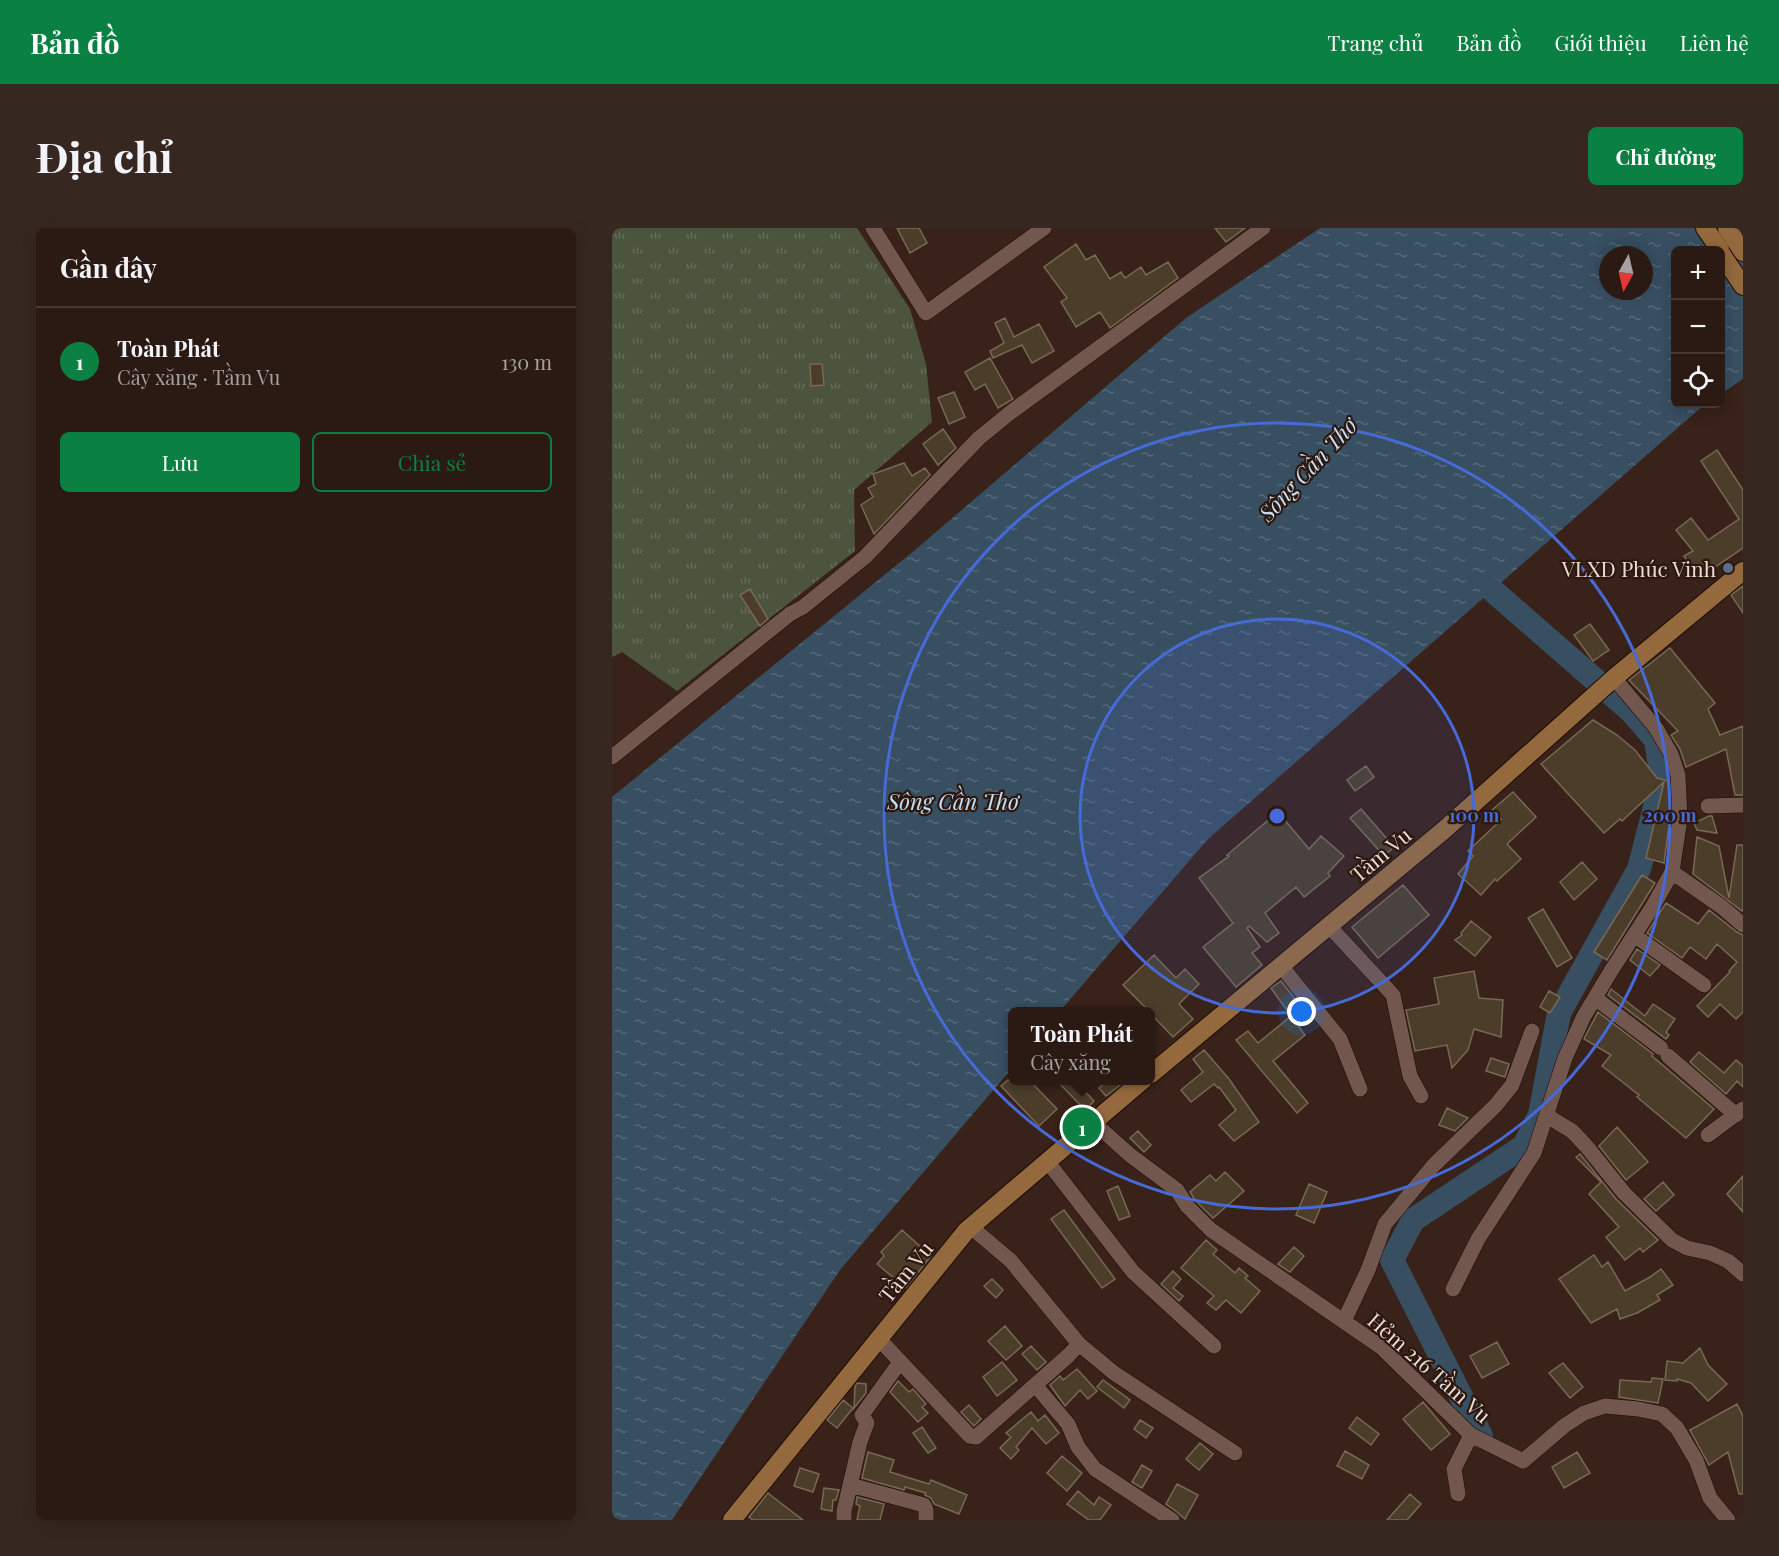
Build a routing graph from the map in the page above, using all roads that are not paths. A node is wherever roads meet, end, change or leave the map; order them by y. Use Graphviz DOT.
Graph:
graph roads {
  1 [pos="873,228"];
  2 [pos="1044,228"];
  3 [pos="1263,228"];
  4 [pos="1705,228"];
  5 [pos="1727,228"];
  6 [pos="1717,246"];
  7 [pos="1743,252"];
  8 [pos="1725,259"];
  9 [pos="1743,286"];
  10 [pos="1743,572"];
  11 [pos="1614,678"];
  12 [pos="612,757"];
  13 [pos="1743,805"];
  14 [pos="1708,806"];
  15 [pos="1672,872"];
  16 [pos="1743,925"];
  17 [pos="1329,926"];
  18 [pos="1634,934"];
  19 [pos="1281,966"];
  20 [pos="1704,985"];
  21 [pos="1595,998"];
  22 [pos="1532,1031"];
  23 [pos="1155,1071"];
  24 [pos="1137,1085"];
  25 [pos="1360,1089"];
  26 [pos="1421,1096"];
  27 [pos="1739,1112"];
  28 [pos="1547,1116"];
  29 [pos="1093,1122"];
  30 [pos="1708,1135"];
  31 [pos="1047,1161"];
  32 [pos="971,1227"];
  33 [pos="1743,1274"];
  34 [pos="1453,1289"];
  35 [pos="1344,1321"];
  36 [pos="879,1339"];
  37 [pos="1079,1344"];
  38 [pos="1214,1346"];
  39 [pos="900,1362"];
  40 [pos="1035,1385"];
  41 [pos="1472,1435"];
  42 [pos="1235,1452"];
  43 [pos="850,1485"];
  44 [pos="1458,1494"];
  45 [pos="732,1520"];
  46 [pos="844,1520"];
  47 [pos="926,1520"];
  48 [pos="1172,1520"];
  49 [pos="1728,1520"];
  1 -- 2 [label="street"];
  3 -- 12 [label="street"];
  4 -- 6 [label="street"];
  5 -- 7 [label="street"];
  8 -- 9 [label="street"];
  10 -- 11 [label="street, Tầm Vu"];
  11 -- 15 [label="street"];
  11 -- 17 [label="street, Tầm Vu"];
  13 -- 14 [label="street"];
  15 -- 16 [label="street"];
  15 -- 18 [label="street"];
  17 -- 19 [label="street, Tầm Vu"];
  17 -- 26 [label="street"];
  18 -- 20 [label="street"];
  18 -- 21 [label="street"];
  19 -- 23 [label="street, Tầm Vu"];
  19 -- 25 [label="street"];
  21 -- 27 [label="street"];
  21 -- 28 [label="street"];
  22 -- 35 [label="street"];
  24 -- 29 [label="street, Tầm Vu"];
  27 -- 30 [label="street"];
  28 -- 33 [label="street"];
  28 -- 34 [label="street"];
  29 -- 31 [label="street, Tầm Vu"];
  29 -- 35 [label="street, Hẻm 216 Tầm Vu"];
  31 -- 32 [label="street, Tầm Vu"];
  31 -- 38 [label="street"];
  32 -- 36 [label="street, Tầm Vu"];
  32 -- 37 [label="street"];
  35 -- 41 [label="street, Hẻm 216 Tầm Vu"];
  36 -- 39 [label="street"];
  36 -- 45 [label="street, Tầm Vu"];
  37 -- 40 [label="street"];
  37 -- 42 [label="street"];
  39 -- 40 [label="street"];
  39 -- 43 [label="street"];
  40 -- 48 [label="street"];
  41 -- 44 [label="street"];
  41 -- 49 [label="street, Hẻm 216 Tầm Vu"];
  43 -- 46 [label="street"];
  43 -- 47 [label="street"];
}
